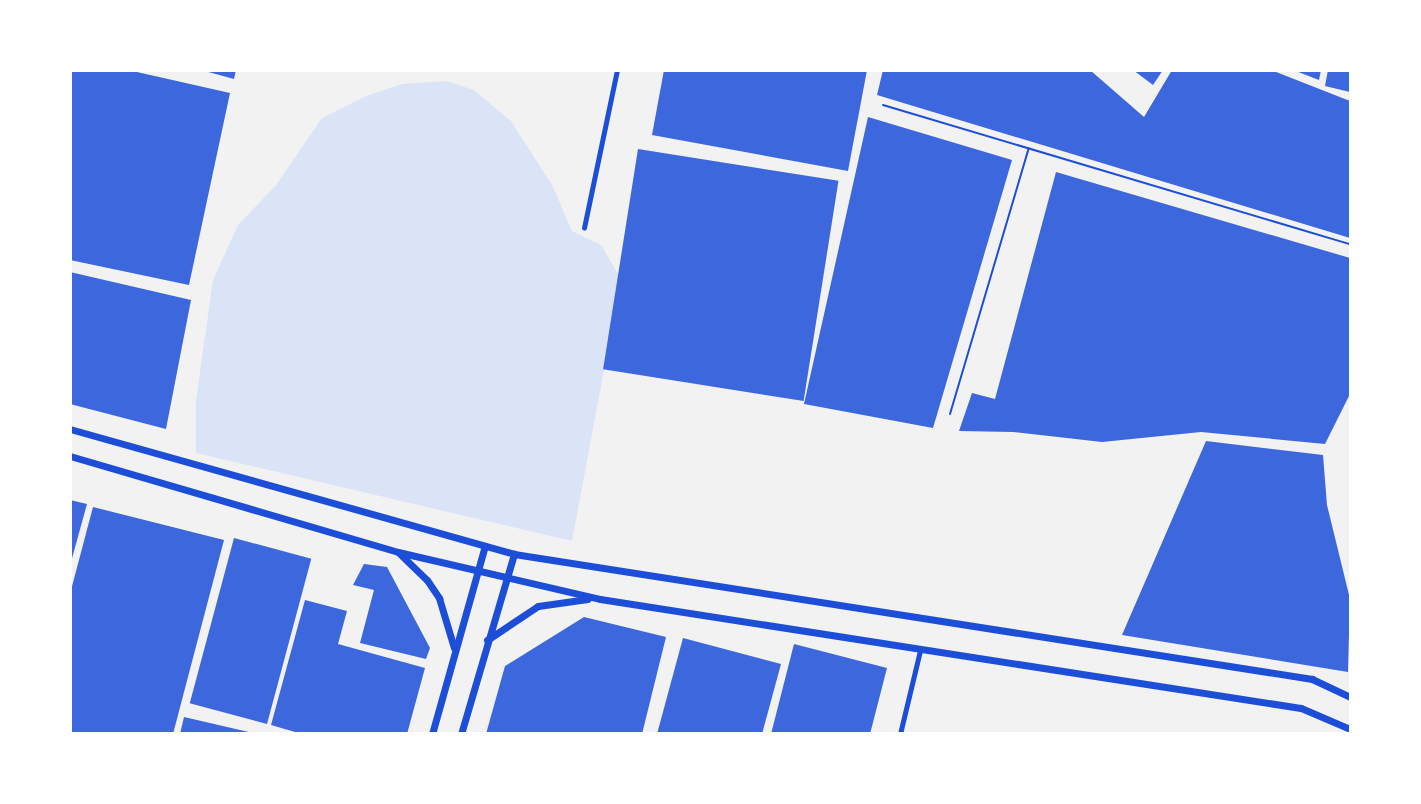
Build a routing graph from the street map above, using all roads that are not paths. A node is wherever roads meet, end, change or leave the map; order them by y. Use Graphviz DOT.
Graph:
graph roads {
  1 [pos="617,70"];
  2 [pos="883,105"];
  3 [pos="1029,148"];
  4 [pos="584,228"];
  5 [pos="1350,244"];
  6 [pos="950,414"];
  7 [pos="70,429"];
  8 [pos="70,456"];
  9 [pos="485,546"];
  10 [pos="398,552"];
  11 [pos="514,555"];
  12 [pos="476,572"];
  13 [pos="507,579"];
  14 [pos="600,599"];
  15 [pos="487,640"];
  16 [pos="920,651"];
  17 [pos="455,652"];
  18 [pos="1350,697"];
  19 [pos="1350,729"];
  20 [pos="432,734"];
  21 [pos="461,734"];
  22 [pos="900,734"];
  1 -- 4 [label="street"];
  2 -- 3 [label="lane"];
  3 -- 5 [label="lane"];
  3 -- 6 [label="lane"];
  7 -- 9 [label="main road"];
  8 -- 10 [label="main road"];
  9 -- 11 [label="main road"];
  9 -- 12 [label="main road"];
  10 -- 12 [label="main road"];
  10 -- 17 [label="main road"];
  11 -- 13 [label="main road"];
  11 -- 18 [label="main road"];
  12 -- 13 [label="main road"];
  12 -- 17 [label="main road"];
  13 -- 14 [label="main road"];
  13 -- 15 [label="main road"];
  14 -- 15 [label="main road"];
  14 -- 16 [label="main road"];
  15 -- 21 [label="main road"];
  16 -- 19 [label="main road"];
  16 -- 22 [label="street"];
  17 -- 20 [label="main road"];
}
